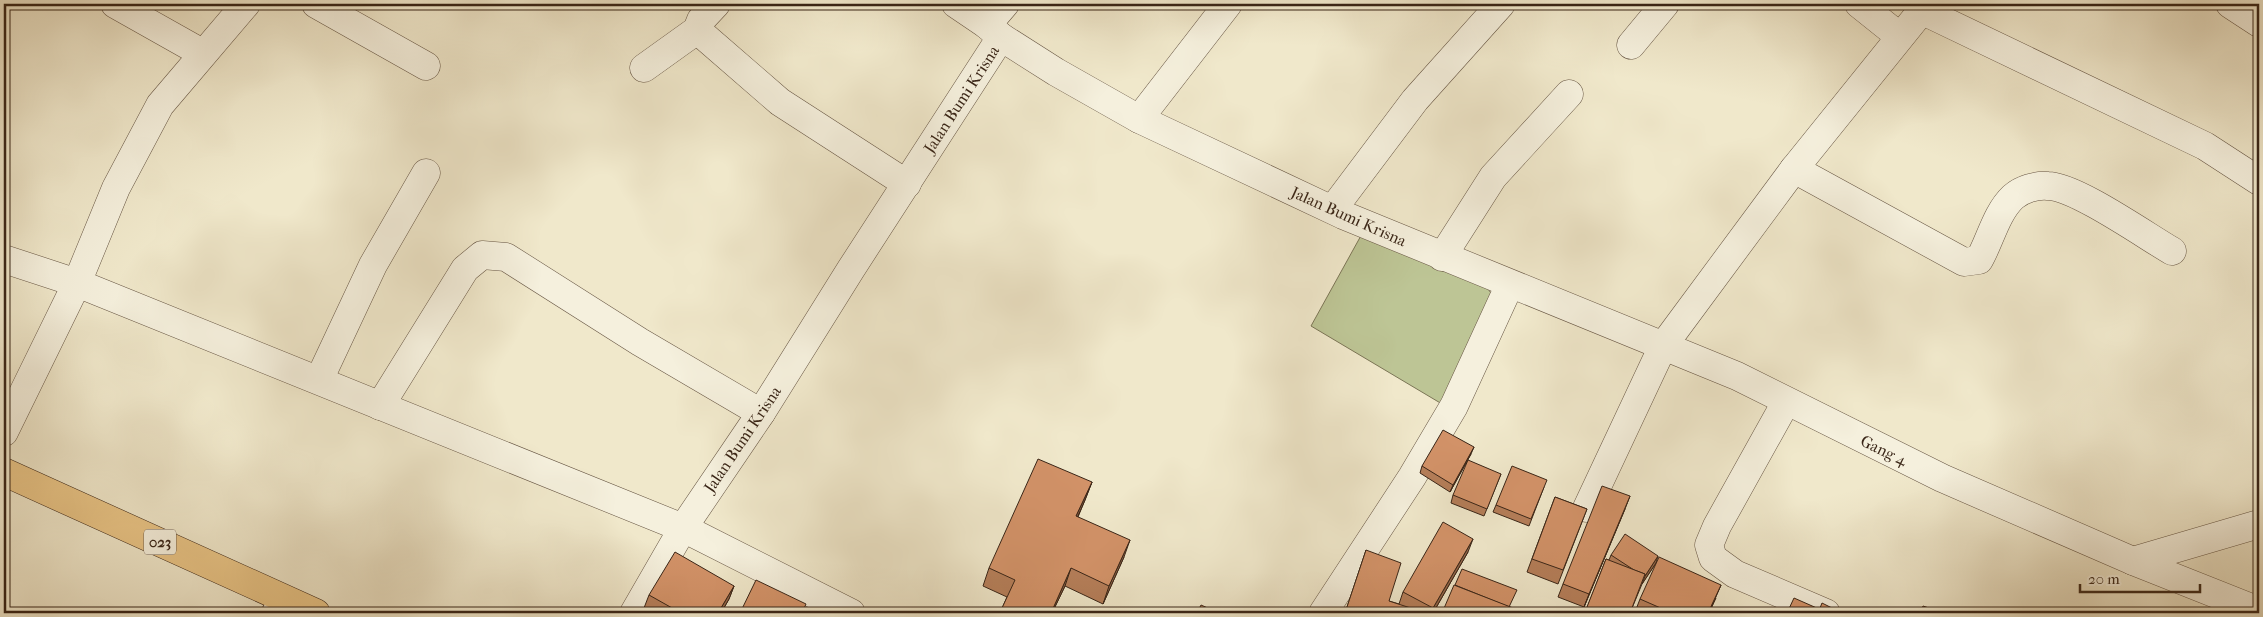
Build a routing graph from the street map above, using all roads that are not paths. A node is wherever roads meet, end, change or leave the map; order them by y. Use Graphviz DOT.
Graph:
graph roads {
  1 [pos="115,4"];
  2 [pos="246,4"];
  3 [pos="316,4"];
  4 [pos="716,4"];
  5 [pos="956,4"];
  6 [pos="1005,4"];
  7 [pos="1228,4"];
  8 [pos="1501,4"];
  9 [pos="1665,4"];
  10 [pos="1859,4"];
  11 [pos="2230,4"];
  12 [pos="1924,7"];
  13 [pos="2259,23"];
  14 [pos="697,30"];
  15 [pos="994,31"];
  16 [pos="1899,36"];
  17 [pos="1632,45"];
  18 [pos="202,54"];
  19 [pos="426,66"];
  20 [pos="644,68"];
  21 [pos="1569,94"];
  22 [pos="1139,119"];
  23 [pos="1794,169"];
  24 [pos="426,173"];
  25 [pos="2259,181"];
  26 [pos="907,184"];
  27 [pos="1333,209"];
  28 [pos="2172,252"];
  29 [pos="1442,257"];
  30 [pos="4,258"];
  31 [pos="77,283"];
  32 [pos="1510,284"];
  33 [pos="1663,346"];
  34 [pos="319,380"];
  35 [pos="1786,402"];
  36 [pos="380,406"];
  37 [pos="761,413"];
  38 [pos="4,432"];
  39 [pos="4,472"];
  40 [pos="1588,508"];
  41 [pos="2259,524"];
  42 [pos="683,528"];
  43 [pos="2133,561"];
  44 [pos="276,605"];
  45 [pos="2259,611"];
  46 [pos="316,613"];
  47 [pos="634,613"];
  48 [pos="851,613"];
  49 [pos="1323,613"];
  50 [pos="1826,613"];
  1 -- 18 [label="street"];
  2 -- 18 [label="street"];
  3 -- 19 [label="street"];
  4 -- 14 [label="street"];
  5 -- 15 [label="street"];
  6 -- 15 [label="street"];
  7 -- 22 [label="street"];
  8 -- 27 [label="street"];
  9 -- 17 [label="street"];
  10 -- 16 [label="street"];
  11 -- 13 [label="street"];
  12 -- 16 [label="street"];
  12 -- 25 [label="street"];
  14 -- 20 [label="street"];
  14 -- 26 [label="street"];
  15 -- 22 [label="street, Jalan Bumi Krisna"];
  15 -- 26 [label="street, Jalan Bumi Krisna"];
  16 -- 23 [label="street"];
  18 -- 31 [label="street"];
  21 -- 29 [label="street"];
  22 -- 27 [label="street, Jalan Bumi Krisna"];
  23 -- 28 [label="street"];
  23 -- 33 [label="street"];
  24 -- 34 [label="street"];
  26 -- 37 [label="street, Jalan Bumi Krisna"];
  27 -- 29 [label="street, Jalan Bumi Krisna"];
  29 -- 32 [label="street, Jalan Bumi Krisna"];
  30 -- 31 [label="street"];
  31 -- 34 [label="street"];
  31 -- 38 [label="street"];
  32 -- 33 [label="street, Gang 4"];
  32 -- 49 [label="street"];
  33 -- 35 [label="street, Gang 4"];
  33 -- 40 [label="street"];
  34 -- 36 [label="street"];
  35 -- 43 [label="street, Gang 4"];
  35 -- 50 [label="street"];
  36 -- 37 [label="street"];
  36 -- 42 [label="street"];
  37 -- 42 [label="street, Jalan Bumi Krisna"];
  39 -- 44 [label="main road, 023"];
  41 -- 43 [label="street"];
  42 -- 47 [label="street, Jalan Bumi Krisna"];
  42 -- 48 [label="street"];
  43 -- 45 [label="street, Gang 4"];
  44 -- 46 [label="main road, 023"];
}
